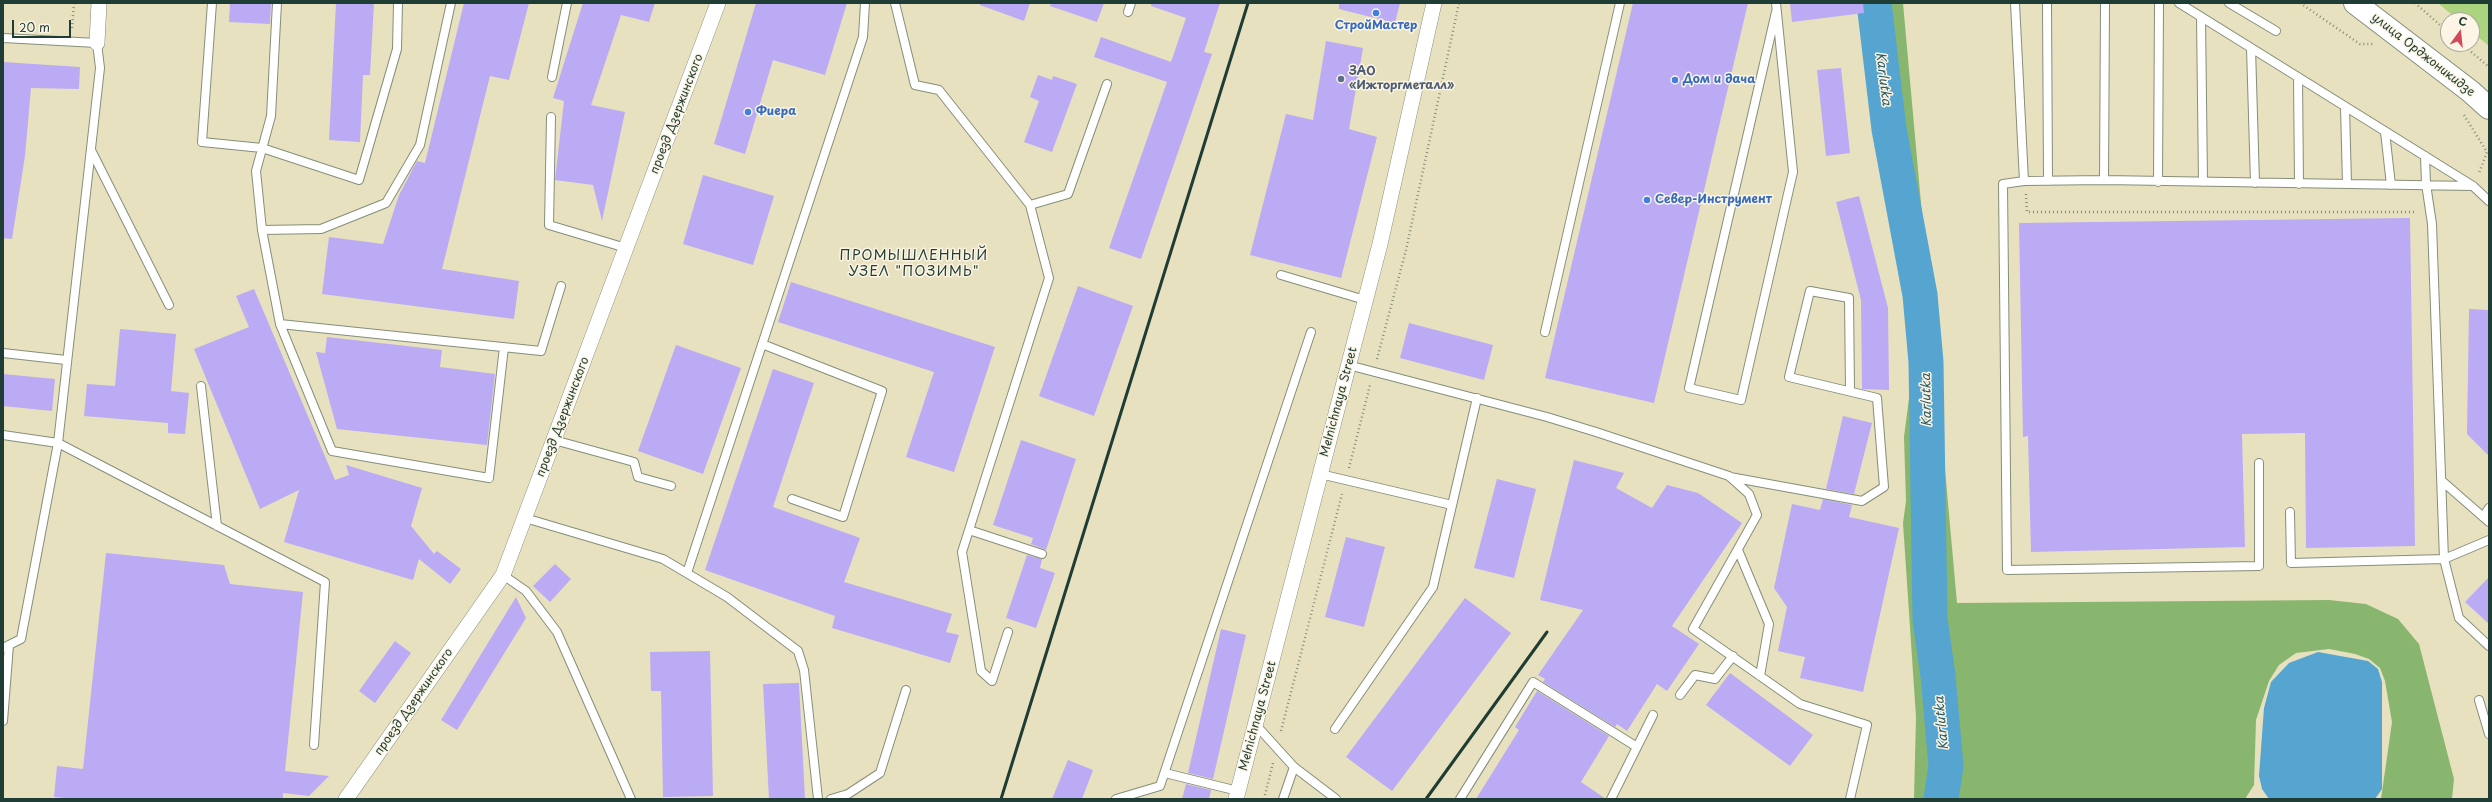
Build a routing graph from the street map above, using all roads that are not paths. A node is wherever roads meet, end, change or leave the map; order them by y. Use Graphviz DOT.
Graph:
graph roads {
  1 [pos="99,3"];
  2 [pos="212,3"];
  3 [pos="277,3"];
  4 [pos="398,3"];
  5 [pos="451,3"];
  6 [pos="567,3"];
  7 [pos="718,3"];
  8 [pos="865,3"];
  9 [pos="895,3"];
  10 [pos="1131,3"];
  11 [pos="1434,3"];
  12 [pos="1620,3"];
  13 [pos="1776,3"];
  14 [pos="2015,3"];
  15 [pos="2047,3"];
  16 [pos="2105,3"];
  17 [pos="2159,3"];
  18 [pos="2179,3"];
  19 [pos="2229,3"];
  20 [pos="2356,3"];
  21 [pos="1128,12"];
  22 [pos="1776,12"];
  23 [pos="2201,17"];
  24 [pos="2276,31"];
  25 [pos="3,38"];
  26 [pos="97,43"];
  27 [pos="2251,48"];
  28 [pos="2298,77"];
  29 [pos="552,78"];
  30 [pos="1107,84"];
  31 [pos="2345,107"];
  32 [pos="2489,108"];
  33 [pos="551,117"];
  34 [pos="2385,132"];
  35 [pos="262,148"];
  36 [pos="91,150"];
  37 [pos="2425,156"];
  38 [pos="2104,180"];
  39 [pos="2024,181"];
  40 [pos="2048,181"];
  41 [pos="2158,182"];
  42 [pos="2203,182"];
  43 [pos="2475,182"];
  44 [pos="2255,183"];
  45 [pos="2299,184"];
  46 [pos="2346,184"];
  47 [pos="2426,184"];
  48 [pos="2391,185"];
  49 [pos="2489,201"];
  50 [pos="1030,205"];
  51 [pos="262,230"];
  52 [pos="626,248"];
  53 [pos="1280,275"];
  54 [pos="561,286"];
  55 [pos="1366,300"];
  56 [pos="169,305"];
  57 [pos="280,324"];
  58 [pos="1311,332"];
  59 [pos="1545,332"];
  60 [pos="762,344"];
  61 [pos="504,347"];
  62 [pos="3,353"];
  63 [pos="66,360"];
  64 [pos="1348,365"];
  65 [pos="201,386"];
  66 [pos="1850,391"];
  67 [pos="1477,398"];
  68 [pos="3,435"];
  69 [pos="554,440"];
  70 [pos="58,443"];
  71 [pos="2259,463"];
  72 [pos="1320,474"];
  73 [pos="1729,476"];
  74 [pos="2442,482"];
  75 [pos="671,486"];
  76 [pos="792,499"];
  77 [pos="1452,505"];
  78 [pos="2489,508"];
  79 [pos="2290,512"];
  80 [pos="525,518"];
  81 [pos="2486,519"];
  82 [pos="217,526"];
  83 [pos="969,530"];
  84 [pos="2489,540"];
  85 [pos="1738,550"];
  86 [pos="1042,554"];
  87 [pos="2444,559"];
  88 [pos="687,573"];
  89 [pos="504,575"];
  90 [pos="1008,632"];
  91 [pos="6,646"];
  92 [pos="2489,646"];
  93 [pos="1733,656"];
  94 [pos="1760,676"];
  95 [pos="906,690"];
  96 [pos="1680,695"];
  97 [pos="2479,700"];
  98 [pos="1653,715"];
  99 [pos="3,721"];
  100 [pos="1255,724"];
  101 [pos="1335,729"];
  102 [pos="2489,734"];
  103 [pos="314,746"];
  104 [pos="1637,746"];
  105 [pos="1294,767"];
  106 [pos="1164,773"];
  107 [pos="1237,795"];
  108 [pos="346,799"];
  109 [pos="631,799"];
  110 [pos="818,799"];
  111 [pos="831,799"];
  112 [pos="1116,799"];
  113 [pos="1283,799"];
  114 [pos="1336,799"];
  115 [pos="1460,799"];
  116 [pos="1611,799"];
  117 [pos="1850,799"];
  1 -- 26 [label="street"];
  2 -- 35 [label="lane"];
  3 -- 35 [label="lane"];
  4 -- 35 [label="lane"];
  5 -- 51 [label="lane"];
  6 -- 29 [label="lane"];
  7 -- 52 [label="street, проезд Дзержинского"];
  8 -- 60 [label="lane"];
  9 -- 50 [label="lane"];
  10 -- 21 [label="lane"];
  11 -- 55 [label="street, Melnichnaya Street"];
  12 -- 59 [label="lane"];
  13 -- 22 [label="lane"];
  14 -- 39 [label="lane"];
  15 -- 40 [label="lane"];
  16 -- 38 [label="lane"];
  17 -- 41 [label="lane"];
  18 -- 23 [label="lane"];
  19 -- 24 [label="lane"];
  20 -- 32 [label="main road, улица Орджоникидзе"];
  22 -- 22 [label="lane"];
  23 -- 27 [label="lane"];
  23 -- 42 [label="lane"];
  25 -- 26 [label="lane"];
  26 -- 36 [label="lane"];
  27 -- 28 [label="lane"];
  27 -- 44 [label="lane"];
  28 -- 31 [label="lane"];
  28 -- 45 [label="lane"];
  30 -- 50 [label="lane"];
  31 -- 34 [label="lane"];
  31 -- 46 [label="lane"];
  33 -- 52 [label="lane"];
  34 -- 37 [label="lane"];
  34 -- 48 [label="lane"];
  35 -- 51 [label="lane"];
  36 -- 56 [label="lane"];
  36 -- 63 [label="lane"];
  37 -- 43 [label="lane"];
  37 -- 47 [label="lane"];
  38 -- 40 [label="lane"];
  38 -- 41 [label="lane"];
  39 -- 40 [label="lane"];
  39 -- 71 [label="lane"];
  41 -- 42 [label="lane"];
  42 -- 44 [label="lane"];
  43 -- 47 [label="lane"];
  43 -- 49 [label="lane"];
  44 -- 45 [label="lane"];
  45 -- 46 [label="lane"];
  46 -- 48 [label="lane"];
  47 -- 48 [label="lane"];
  47 -- 74 [label="lane"];
  50 -- 83 [label="lane"];
  51 -- 57 [label="lane"];
  52 -- 69 [label="street, проезд Дзержинского"];
  53 -- 55 [label="lane"];
  54 -- 61 [label="lane"];
  55 -- 64 [label="street, Melnichnaya Street"];
  57 -- 61 [label="lane"];
  57 -- 61 [label="lane"];
  58 -- 106 [label="lane"];
  60 -- 76 [label="lane"];
  60 -- 88 [label="lane"];
  62 -- 63 [label="lane"];
  63 -- 70 [label="lane"];
  64 -- 67 [label="lane"];
  64 -- 72 [label="street, Melnichnaya Street"];
  65 -- 82 [label="lane"];
  66 -- 66 [label="lane"];
  66 -- 73 [label="lane"];
  67 -- 73 [label="lane"];
  67 -- 77 [label="lane"];
  68 -- 70 [label="lane"];
  69 -- 75 [label="lane"];
  69 -- 80 [label="street, проезд Дзержинского"];
  70 -- 82 [label="lane"];
  70 -- 91 [label="lane"];
  72 -- 77 [label="lane"];
  72 -- 100 [label="street, Melnichnaya Street"];
  73 -- 85 [label="lane"];
  74 -- 81 [label="lane"];
  74 -- 87 [label="lane"];
  77 -- 101 [label="lane"];
  78 -- 81 [label="lane"];
  79 -- 87 [label="lane"];
  80 -- 88 [label="lane"];
  80 -- 89 [label="street, проезд Дзержинского"];
  82 -- 103 [label="lane"];
  83 -- 86 [label="lane"];
  83 -- 90 [label="lane"];
  84 -- 87 [label="lane"];
  85 -- 93 [label="lane"];
  85 -- 94 [label="lane"];
  87 -- 92 [label="lane"];
  88 -- 110 [label="lane"];
  89 -- 108 [label="street, проезд Дзержинского"];
  89 -- 109 [label="lane"];
  91 -- 99 [label="lane"];
  93 -- 94 [label="lane"];
  93 -- 96 [label="lane"];
  94 -- 117 [label="lane"];
  95 -- 111 [label="lane"];
  97 -- 102 [label="lane"];
  98 -- 104 [label="lane"];
  100 -- 105 [label="lane"];
  100 -- 107 [label="street, Melnichnaya Street"];
  104 -- 115 [label="lane"];
  104 -- 116 [label="lane"];
  105 -- 113 [label="lane"];
  105 -- 114 [label="lane"];
  106 -- 107 [label="lane"];
  106 -- 112 [label="lane"];
}
